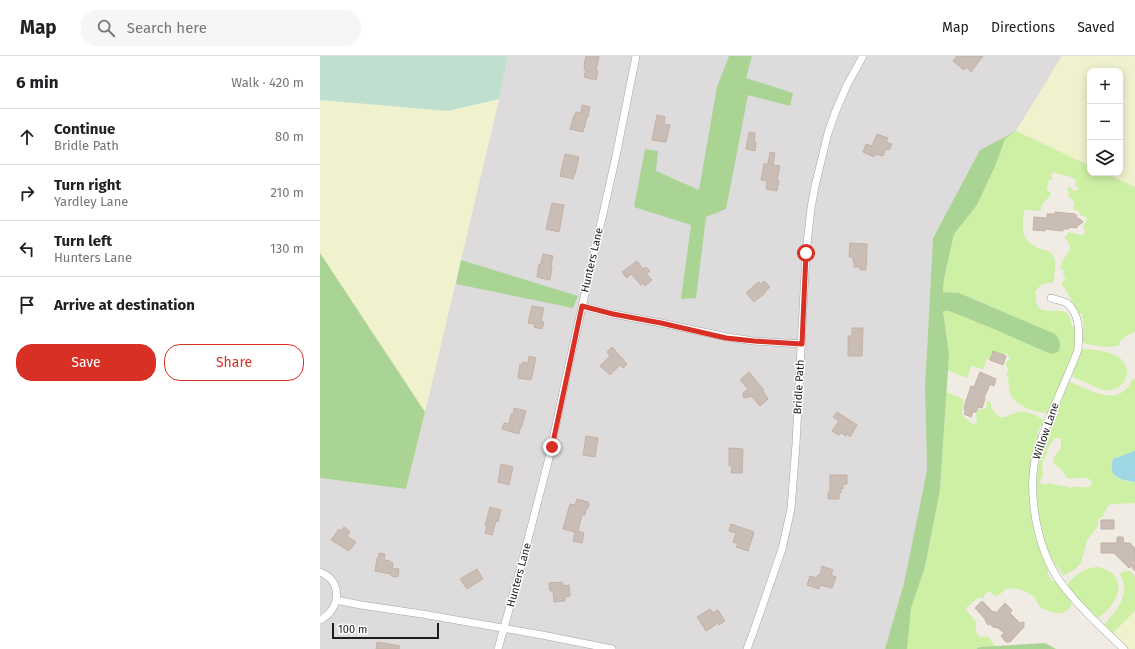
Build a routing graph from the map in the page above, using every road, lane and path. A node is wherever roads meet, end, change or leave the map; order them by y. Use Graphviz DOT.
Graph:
graph roads {
  1 [pos="636,56"];
  2 [pos="863,56"];
  3 [pos="1050,298"];
  4 [pos="582,306"];
  5 [pos="802,344"];
  6 [pos="320,572"];
  7 [pos="336,600"];
  8 [pos="320,620"];
  9 [pos="504,629"];
  10 [pos="498,649"];
  11 [pos="612,649"];
  12 [pos="747,649"];
  13 [pos="1124,649"];
  1 -- 4 [label="street, Hunters Lane"];
  2 -- 5 [label="street, Bridle Path"];
  3 -- 13 [label="street, Willow Lane"];
  4 -- 5 [label="street"];
  4 -- 9 [label="street, Hunters Lane"];
  5 -- 12 [label="street, Bridle Path"];
  6 -- 7 [label="street"];
  7 -- 8 [label="street"];
  7 -- 9 [label="street"];
  9 -- 10 [label="street, Hunters Lane"];
  9 -- 11 [label="street"];
}
